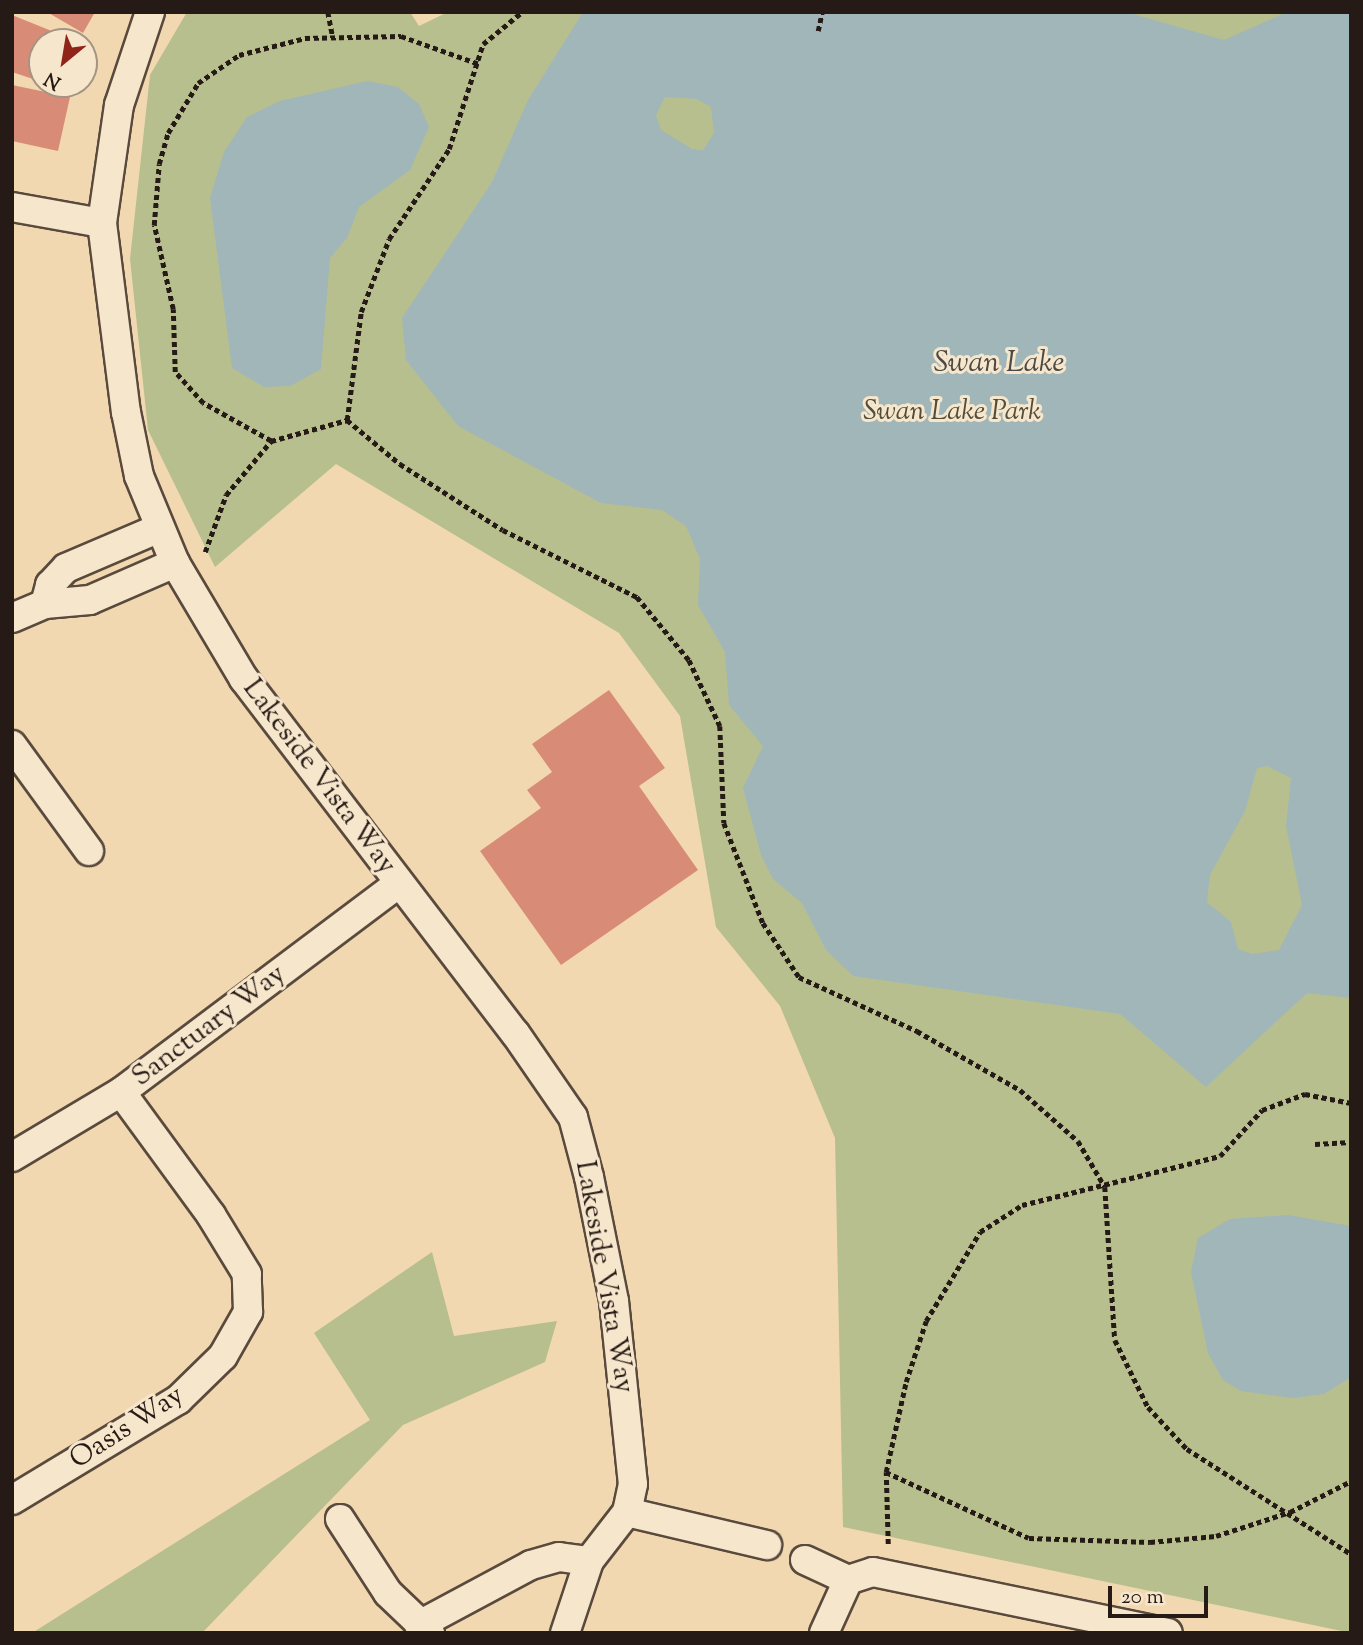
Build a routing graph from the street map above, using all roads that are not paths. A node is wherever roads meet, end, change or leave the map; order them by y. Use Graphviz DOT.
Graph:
graph roads {
  1 [pos="150,12"];
  2 [pos="12,207"];
  3 [pos="102,223"];
  4 [pos="160,528"];
  5 [pos="175,563"];
  6 [pos="45,604"];
  7 [pos="12,618"];
  8 [pos="12,745"];
  9 [pos="89,851"];
  10 [pos="399,883"];
  11 [pos="121,1092"];
  12 [pos="12,1157"];
  13 [pos="12,1500"];
  14 [pos="627,1512"];
  15 [pos="340,1519"];
  16 [pos="767,1545"];
  17 [pos="805,1560"];
  18 [pos="589,1561"];
  19 [pos="848,1580"];
  20 [pos="425,1629"];
  21 [pos="565,1633"];
  22 [pos="824,1633"];
  23 [pos="1168,1633"];
  1 -- 3 [label="street, Lakeside Vista Way"];
  2 -- 3 [label="street"];
  3 -- 4 [label="street, Lakeside Vista Way"];
  4 -- 5 [label="street, Lakeside Vista Way"];
  4 -- 6 [label="street"];
  5 -- 6 [label="street"];
  5 -- 10 [label="street, Lakeside Vista Way"];
  6 -- 7 [label="street"];
  8 -- 9 [label="street"];
  10 -- 11 [label="street, Sanctuary Way"];
  10 -- 14 [label="street, Lakeside Vista Way"];
  11 -- 12 [label="street, Sanctuary Way"];
  11 -- 13 [label="street, Oasis Way"];
  14 -- 16 [label="street"];
  14 -- 18 [label="street"];
  15 -- 20 [label="street"];
  17 -- 19 [label="street"];
  18 -- 20 [label="street"];
  18 -- 21 [label="street"];
  19 -- 22 [label="street"];
  19 -- 23 [label="street"];
}
